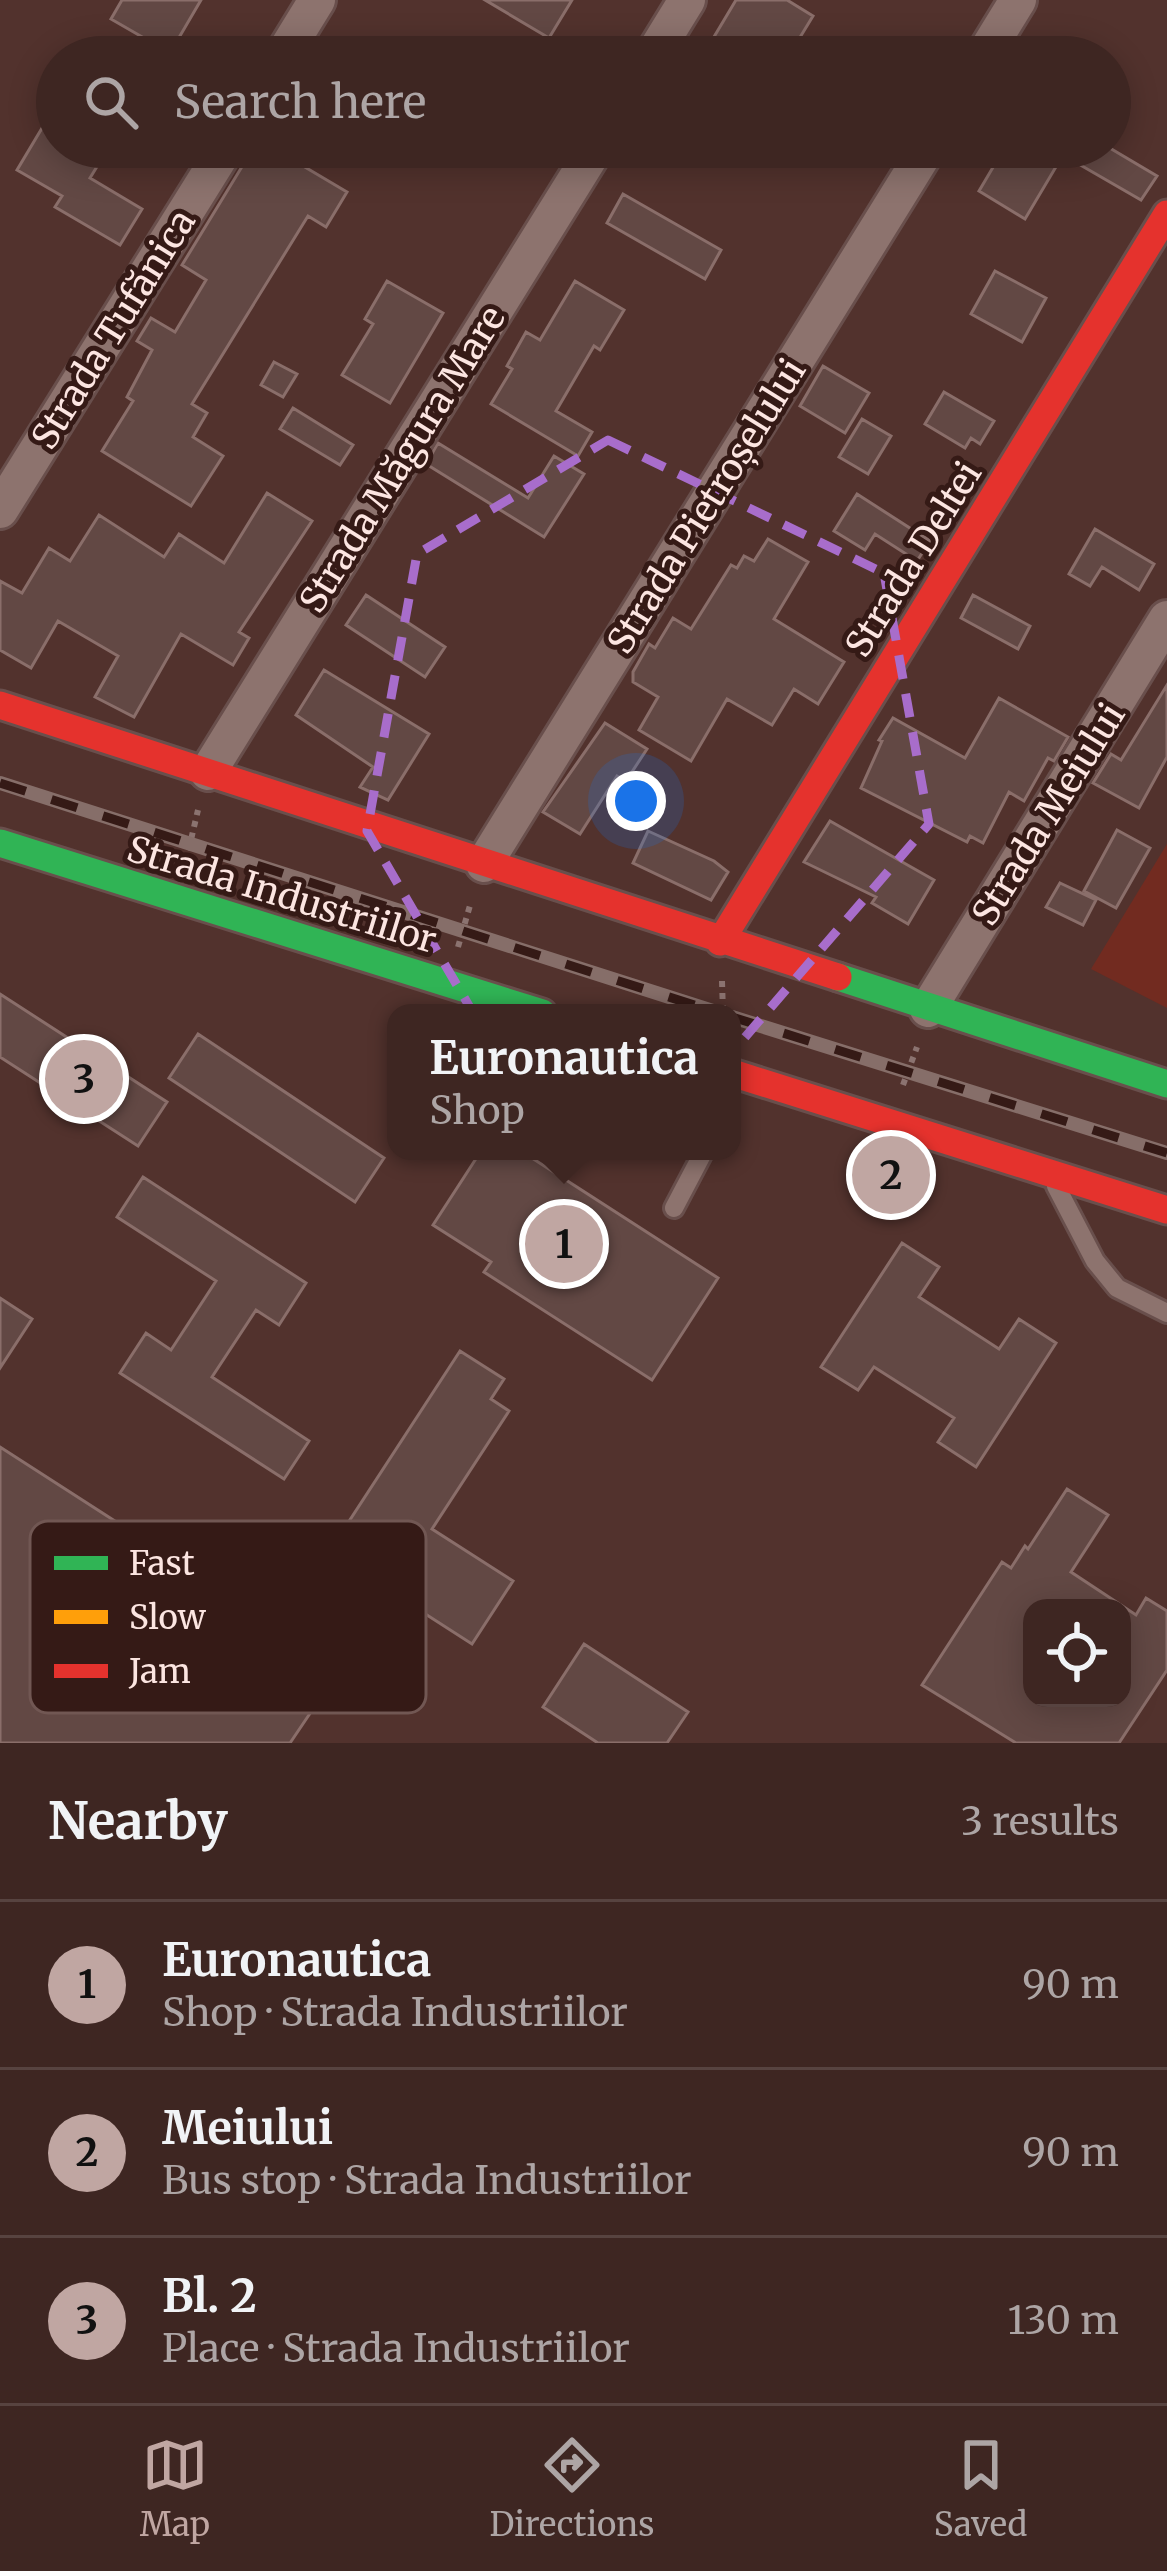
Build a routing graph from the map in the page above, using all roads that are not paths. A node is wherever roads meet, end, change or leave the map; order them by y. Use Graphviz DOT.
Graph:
graph roads {
  1 [pos="317,0"];
  2 [pos="687,0"];
  3 [pos="1018,0"];
  4 [pos="295,36"];
  5 [pos="665,36"];
  6 [pos="996,36"];
  7 [pos="213,168"];
  8 [pos="583,168"];
  9 [pos="915,168"];
  10 [pos="1167,214"];
  11 [pos="0,510"];
  12 [pos="1167,620"];
  13 [pos="0,705"];
  14 [pos="208,772"];
  15 [pos="0,843"];
  16 [pos="484,865"];
  17 [pos="720,942"];
  18 [pos="513,1004"];
  19 [pos="928,1009"];
  20 [pos="741,1076"];
  21 [pos="1167,1084"];
  22 [pos="699,1160"];
  23 [pos="1049,1172"];
  24 [pos="674,1208"];
  25 [pos="1167,1210"];
  26 [pos="1167,1313"];
  1 -- 4 [label="street"];
  2 -- 5 [label="street"];
  3 -- 6 [label="street"];
  7 -- 11 [label="street, Strada Tufănica"];
  8 -- 14 [label="street, Strada Măgura Mare"];
  9 -- 16 [label="street, Strada Pietroșelului"];
  10 -- 17 [label="street, Strada Deltei"];
  12 -- 19 [label="street, Strada Meiului"];
  13 -- 14 [label="street"];
  14 -- 16 [label="street"];
  15 -- 18 [label="street, Strada Industriilor"];
  16 -- 17 [label="street"];
  17 -- 19 [label="street"];
  19 -- 21 [label="street"];
  20 -- 23 [label="street"];
  22 -- 24 [label="lane"];
  23 -- 25 [label="street"];
  23 -- 26 [label="lane"];
}
